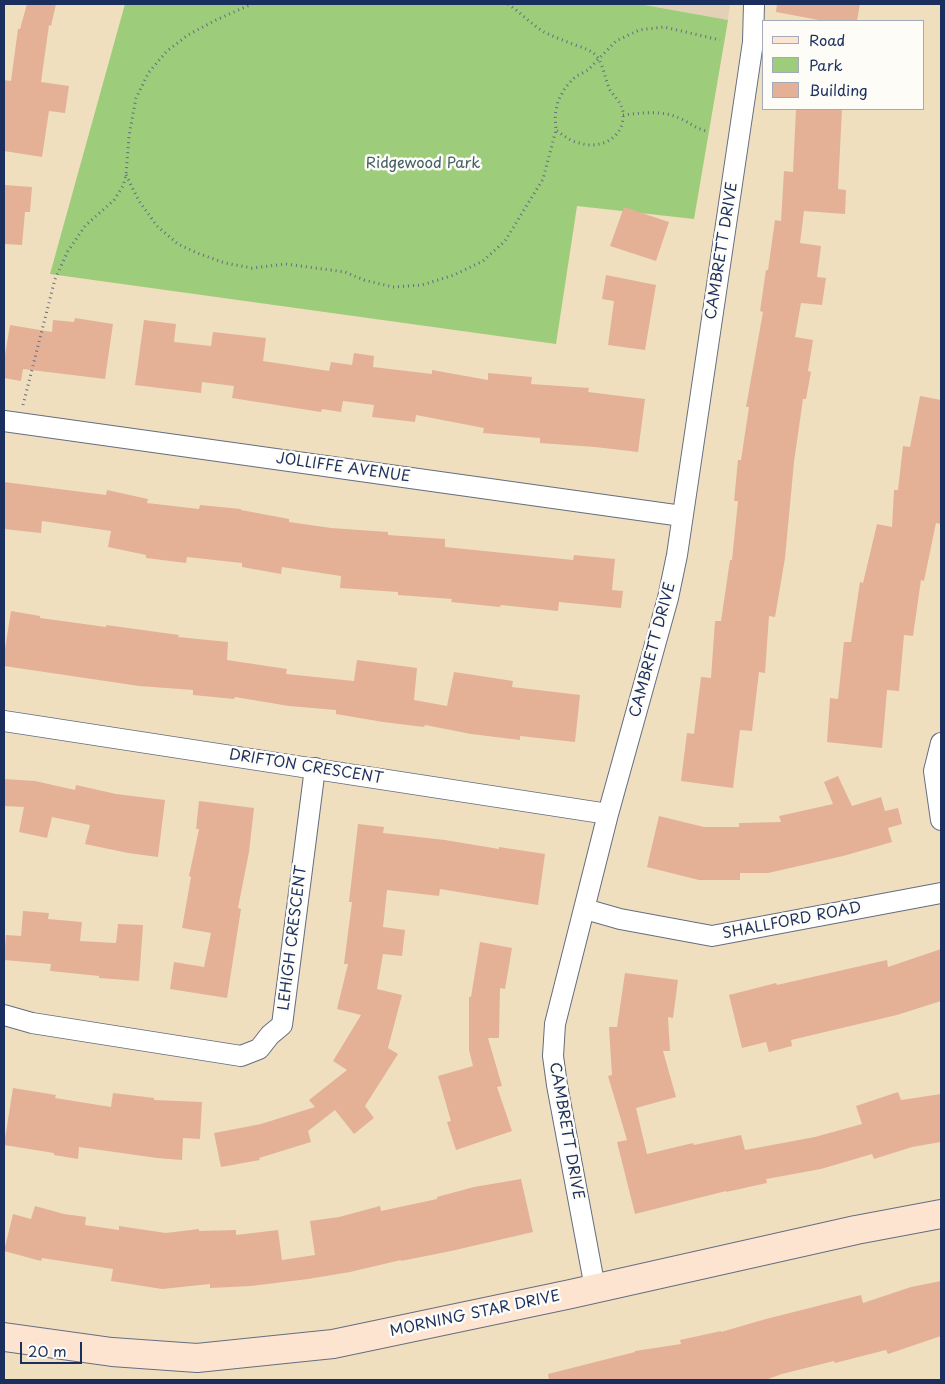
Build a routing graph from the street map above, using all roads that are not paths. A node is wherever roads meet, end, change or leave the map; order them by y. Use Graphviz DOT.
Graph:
graph roads {
  1 [pos="754,4"];
  2 [pos="11,422"];
  3 [pos="682,516"];
  4 [pos="4,721"];
  5 [pos="941,743"];
  6 [pos="315,768"];
  7 [pos="608,814"];
  8 [pos="941,820"];
  9 [pos="941,893"];
  10 [pos="586,909"];
  11 [pos="4,1015"];
  12 [pos="941,1214"];
  13 [pos="595,1288"];
  14 [pos="4,1336"];
  1 -- 3 [label="street, CAMBRETT DRIVE"];
  2 -- 3 [label="street, JOLLIFFE AVENUE"];
  3 -- 7 [label="street, CAMBRETT DRIVE"];
  4 -- 6 [label="street, DRIFTON CRESCENT"];
  5 -- 8 [label="street"];
  6 -- 7 [label="street, DRIFTON CRESCENT"];
  6 -- 11 [label="street, LEHIGH CRESCENT"];
  7 -- 10 [label="street, CAMBRETT DRIVE"];
  9 -- 10 [label="street, SHALLFORD ROAD"];
  10 -- 13 [label="street, CAMBRETT DRIVE"];
  12 -- 13 [label="street, MORNING STAR DRIVE"];
  13 -- 14 [label="street, MORNING STAR DRIVE"];
}
